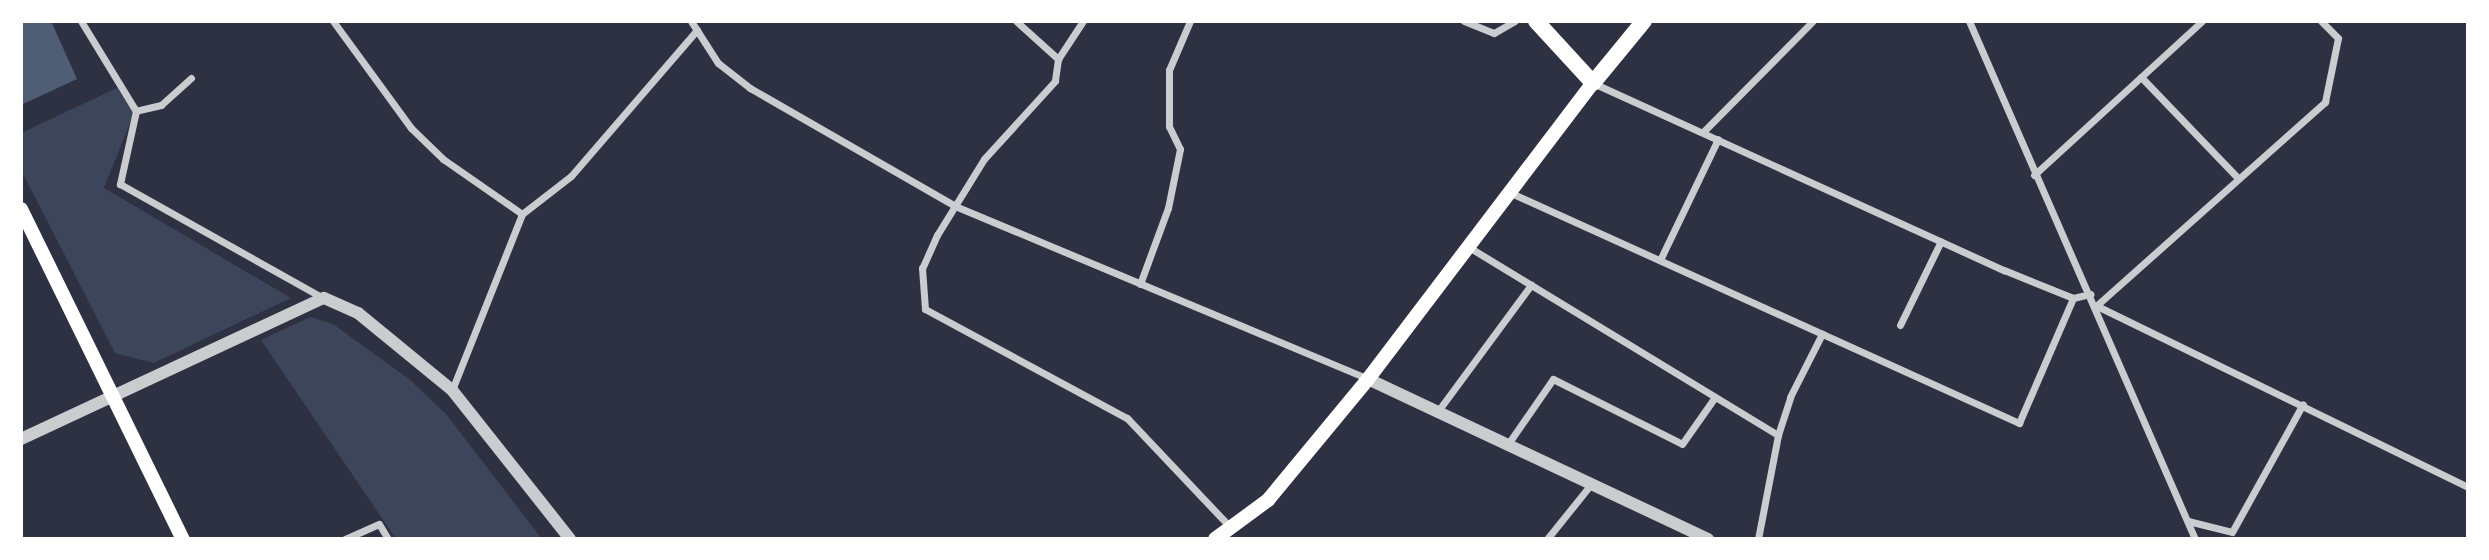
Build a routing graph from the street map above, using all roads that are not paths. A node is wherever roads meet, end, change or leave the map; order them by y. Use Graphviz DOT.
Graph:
graph roads {
  1 [pos="81,21"];
  2 [pos="333,21"];
  3 [pos="691,21"];
  4 [pos="1016,21"];
  5 [pos="1083,21"];
  6 [pos="1190,21"];
  7 [pos="1464,21"];
  8 [pos="1515,21"];
  9 [pos="1536,21"];
  10 [pos="1644,21"];
  11 [pos="1813,21"];
  12 [pos="1969,21"];
  13 [pos="2202,21"];
  14 [pos="2321,21"];
  15 [pos="697,30"];
  16 [pos="1058,60"];
  17 [pos="2141,77"];
  18 [pos="191,78"];
  19 [pos="1593,83"];
  20 [pos="136,111"];
  21 [pos="1703,132"];
  22 [pos="1718,139"];
  23 [pos="2034,175"];
  24 [pos="2238,178"];
  25 [pos="1511,193"];
  26 [pos="955,206"];
  27 [pos="21,209"];
  28 [pos="522,214"];
  29 [pos="1941,241"];
  30 [pos="1466,246"];
  31 [pos="1660,260"];
  32 [pos="1140,284"];
  33 [pos="1531,285"];
  34 [pos="2091,294"];
  35 [pos="324,298"];
  36 [pos="2073,298"];
  37 [pos="2096,306"];
  38 [pos="1900,325"];
  39 [pos="1822,334"];
  40 [pos="1368,379"];
  41 [pos="452,390"];
  42 [pos="114,393"];
  43 [pos="1715,397"];
  44 [pos="2303,404"];
  45 [pos="1437,411"];
  46 [pos="1778,435"];
  47 [pos="21,439"];
  48 [pos="1508,444"];
  49 [pos="1592,483"];
  50 [pos="2468,487"];
  51 [pos="2188,522"];
  52 [pos="1232,529"];
  53 [pos="1705,538"];
  54 [pos="183,539"];
  55 [pos="345,539"];
  56 [pos="388,539"];
  57 [pos="570,539"];
  58 [pos="1215,539"];
  59 [pos="1547,539"];
  60 [pos="1758,539"];
  61 [pos="2194,539"];
  1 -- 20 [label="street"];
  2 -- 28 [label="street"];
  3 -- 15 [label="street"];
  4 -- 16 [label="street"];
  5 -- 16 [label="street"];
  6 -- 32 [label="street"];
  7 -- 8 [label="street"];
  9 -- 19 [label="highway"];
  10 -- 19 [label="highway"];
  11 -- 21 [label="street"];
  12 -- 23 [label="street"];
  13 -- 17 [label="street"];
  14 -- 24 [label="street"];
  15 -- 26 [label="street"];
  15 -- 28 [label="street"];
  16 -- 26 [label="street"];
  17 -- 23 [label="street"];
  17 -- 24 [label="street"];
  18 -- 20 [label="street"];
  19 -- 21 [label="street"];
  19 -- 25 [label="main road"];
  20 -- 35 [label="street"];
  21 -- 22 [label="street"];
  22 -- 29 [label="street"];
  22 -- 31 [label="street"];
  23 -- 34 [label="street"];
  24 -- 37 [label="street"];
  25 -- 30 [label="main road"];
  25 -- 31 [label="street"];
  26 -- 32 [label="street"];
  26 -- 52 [label="street"];
  27 -- 42 [label="main road"];
  28 -- 41 [label="street"];
  29 -- 36 [label="street"];
  29 -- 38 [label="street"];
  30 -- 33 [label="street"];
  30 -- 40 [label="main road"];
  31 -- 39 [label="street"];
  32 -- 40 [label="street"];
  33 -- 43 [label="street"];
  33 -- 45 [label="street"];
  34 -- 36 [label="street"];
  34 -- 37 [label="street"];
  35 -- 41 [label="street"];
  35 -- 42 [label="street"];
  36 -- 39 [label="street"];
  37 -- 44 [label="street"];
  37 -- 51 [label="street"];
  39 -- 46 [label="street"];
  40 -- 45 [label="street"];
  40 -- 52 [label="main road"];
  41 -- 57 [label="street"];
  42 -- 47 [label="street"];
  42 -- 54 [label="main road"];
  43 -- 46 [label="street"];
  43 -- 48 [label="street"];
  44 -- 50 [label="street"];
  44 -- 51 [label="street"];
  45 -- 48 [label="street"];
  46 -- 60 [label="street"];
  48 -- 49 [label="street"];
  49 -- 53 [label="street"];
  49 -- 59 [label="street"];
  51 -- 61 [label="street"];
  52 -- 58 [label="main road"];
  55 -- 56 [label="street"];
}
